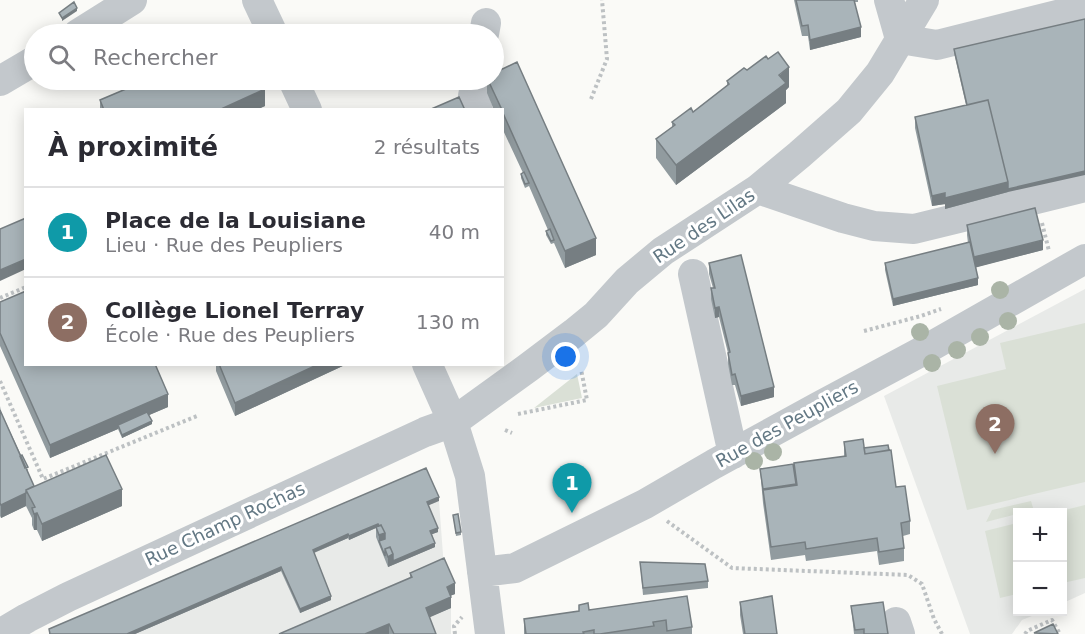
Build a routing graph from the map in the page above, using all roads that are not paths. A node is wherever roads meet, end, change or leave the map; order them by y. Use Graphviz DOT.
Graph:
graph roads {
  1 [pos="132,0"];
  2 [pos="257,0"];
  3 [pos="889,0"];
  4 [pos="924,0"];
  5 [pos="1085,8"];
  6 [pos="94,24"];
  7 [pos="268,24"];
  8 [pos="900,39"];
  9 [pos="24,66"];
  10 [pos="0,81"];
  11 [pos="298,90"];
  12 [pos="474,90"];
  13 [pos="306,108"];
  14 [pos="477,108"];
  15 [pos="1085,187"];
  16 [pos="758,189"];
  17 [pos="1085,259"];
  18 [pos="693,274"];
  19 [pos="428,366"];
  20 [pos="453,422"];
  21 [pos="733,454"];
  22 [pos="482,572"];
  23 [pos="0,634"];
  24 [pos="490,634"];
  1 -- 6 [label="street"];
  2 -- 7 [label="street"];
  3 -- 8 [label="street"];
  4 -- 8 [label="street, Rue des Lilas"];
  5 -- 8 [label="street"];
  8 -- 16 [label="street, Rue des Lilas"];
  9 -- 10 [label="street"];
  11 -- 13 [label="street"];
  12 -- 14 [label="street"];
  15 -- 16 [label="street"];
  16 -- 20 [label="street, Rue des Lilas"];
  17 -- 21 [label="street, Rue des Peupliers"];
  18 -- 21 [label="street"];
  19 -- 20 [label="street"];
  20 -- 22 [label="street"];
  20 -- 23 [label="street, Rue Champ Rochas"];
  21 -- 22 [label="street, Rue des Peupliers"];
  22 -- 24 [label="street"];
}
